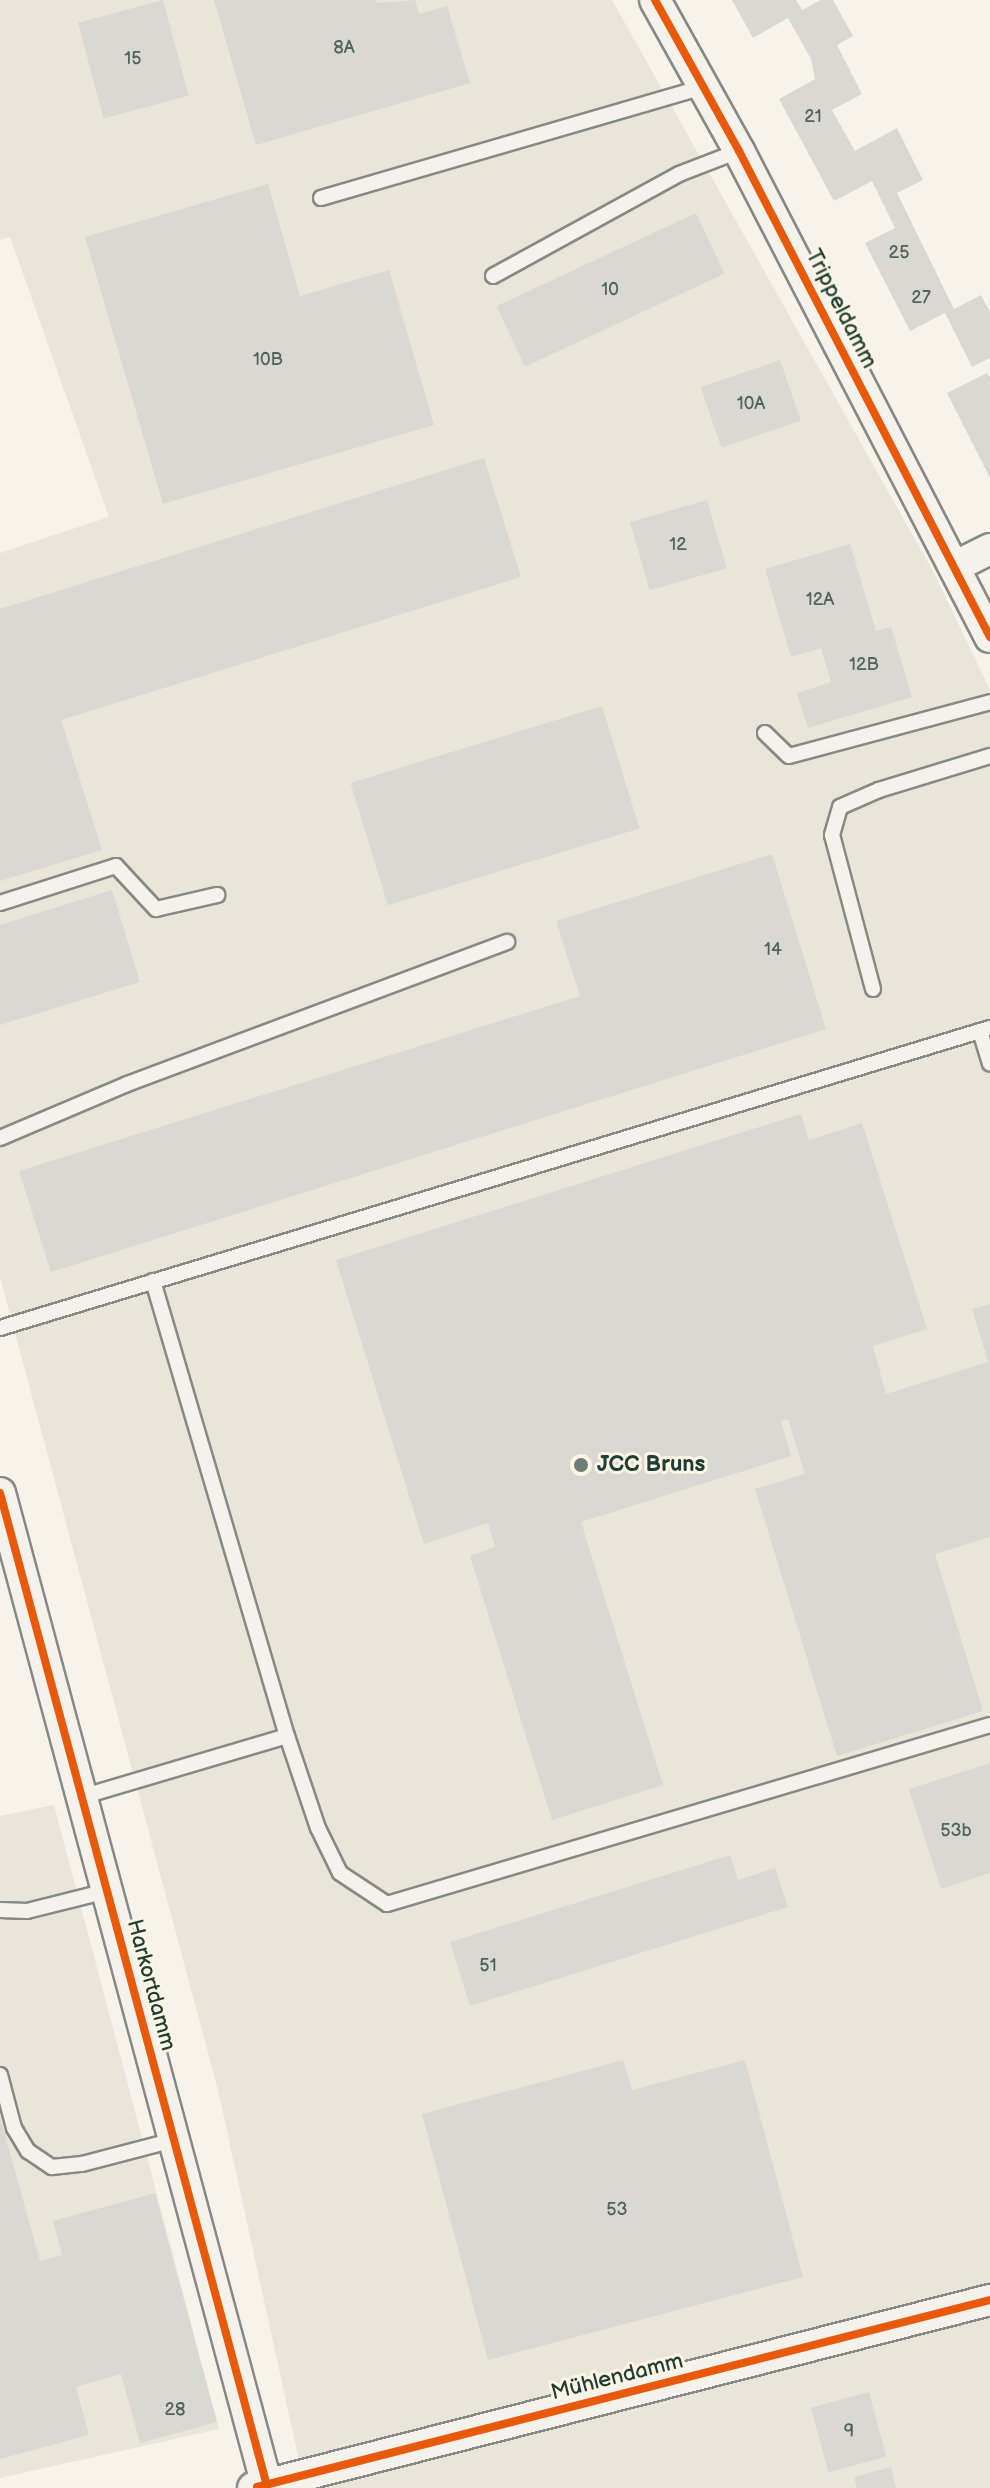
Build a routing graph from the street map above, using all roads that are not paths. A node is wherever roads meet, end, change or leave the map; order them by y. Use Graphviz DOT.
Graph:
graph roads {
  1 [pos="655,0"];
  2 [pos="703,87"];
  3 [pos="739,151"];
  4 [pos="321,198"];
  5 [pos="493,276"];
  6 [pos="990,549"];
  7 [pos="954,567"];
  8 [pos="990,637"];
  9 [pos="990,702"];
  10 [pos="765,733"];
  11 [pos="990,756"];
  12 [pos="217,895"];
  13 [pos="0,903"];
  14 [pos="507,942"];
  15 [pos="873,989"];
  16 [pos="985,1030"];
  17 [pos="990,1063"];
  18 [pos="0,1138"];
  19 [pos="153,1281"];
  20 [pos="0,1328"];
  21 [pos="1,1503"];
  22 [pos="990,1725"];
  23 [pos="287,1736"];
  24 [pos="81,1797"];
  25 [pos="107,1891"];
  26 [pos="0,1910"];
  27 [pos="0,2075"];
  28 [pos="174,2140"];
  29 [pos="990,2300"];
  30 [pos="260,2487"];
  1 -- 2 [label="street, Trippeldamm"];
  2 -- 3 [label="street, Trippeldamm"];
  2 -- 4 [label="lane"];
  3 -- 5 [label="lane"];
  3 -- 7 [label="street, Trippeldamm"];
  6 -- 7 [label="street"];
  7 -- 8 [label="street, Trippeldamm"];
  9 -- 10 [label="lane"];
  11 -- 15 [label="lane"];
  12 -- 13 [label="lane"];
  14 -- 18 [label="lane"];
  16 -- 17 [label="lane"];
  16 -- 19 [label="lane"];
  19 -- 20 [label="lane"];
  19 -- 23 [label="lane"];
  21 -- 24 [label="street, Harkortdamm"];
  22 -- 23 [label="lane"];
  23 -- 24 [label="lane"];
  24 -- 25 [label="street, Harkortdamm"];
  25 -- 26 [label="lane"];
  25 -- 28 [label="street, Harkortdamm"];
  27 -- 28 [label="lane"];
  28 -- 30 [label="street, Harkortdamm"];
  29 -- 30 [label="street, Mühlendamm"];
}
